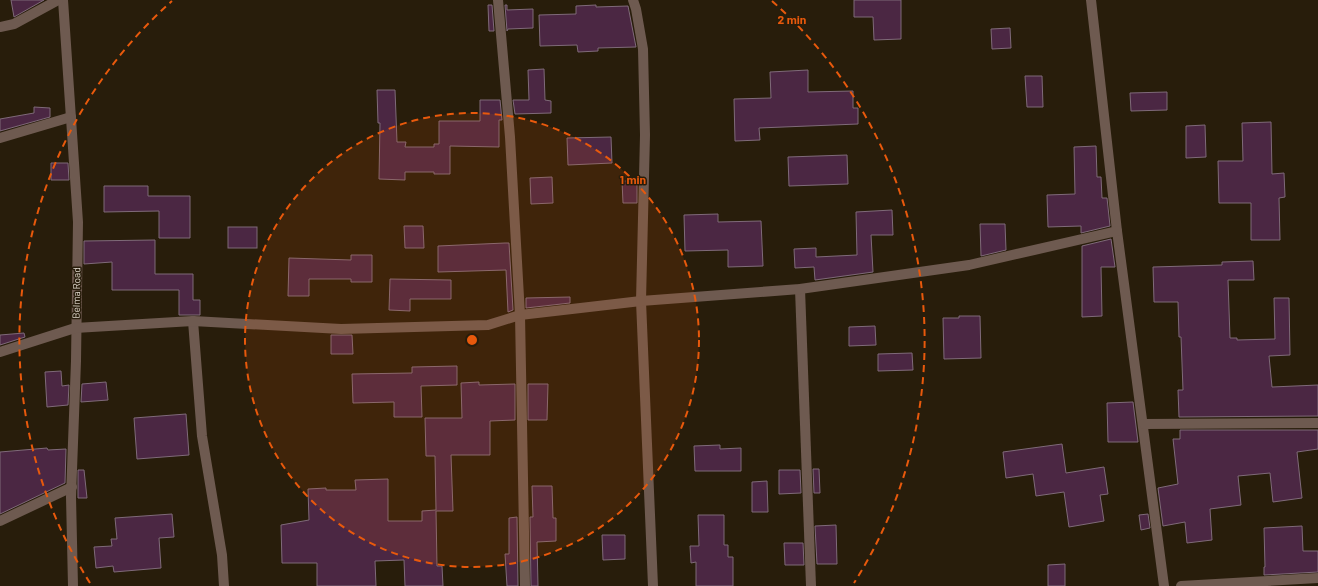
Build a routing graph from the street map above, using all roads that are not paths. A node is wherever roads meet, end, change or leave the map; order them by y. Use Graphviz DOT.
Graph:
graph roads {
  1 [pos="58,0"];
  2 [pos="63,0"];
  3 [pos="498,0"];
  4 [pos="633,0"];
  5 [pos="1091,0"];
  6 [pos="0,27"];
  7 [pos="71,116"];
  8 [pos="0,138"];
  9 [pos="1118,231"];
  10 [pos="800,289"];
  11 [pos="641,301"];
  12 [pos="520,315"];
  13 [pos="193,321"];
  14 [pos="75,328"];
  15 [pos="0,352"];
  16 [pos="1318,423"];
  17 [pos="1144,424"];
  18 [pos="72,488"];
  19 [pos="0,521"];
  20 [pos="1318,578"];
  21 [pos="73,586"];
  22 [pos="224,586"];
  23 [pos="525,586"];
  24 [pos="653,586"];
  25 [pos="811,586"];
  26 [pos="1164,586"];
  27 [pos="1181,586"];
  1 -- 6 [label="street"];
  2 -- 7 [label="street, Belma Road"];
  3 -- 12 [label="street"];
  4 -- 11 [label="street"];
  5 -- 9 [label="street"];
  7 -- 8 [label="street"];
  7 -- 14 [label="street, Belma Road"];
  9 -- 10 [label="street"];
  9 -- 17 [label="street"];
  10 -- 11 [label="street"];
  10 -- 25 [label="street"];
  11 -- 12 [label="street"];
  11 -- 24 [label="street"];
  12 -- 13 [label="street"];
  12 -- 23 [label="street"];
  13 -- 14 [label="street"];
  13 -- 22 [label="street"];
  14 -- 15 [label="street"];
  14 -- 18 [label="street, Belma Road"];
  16 -- 17 [label="street"];
  17 -- 26 [label="street"];
  18 -- 19 [label="street"];
  18 -- 21 [label="street, Belma Road"];
  20 -- 27 [label="street"];
}
